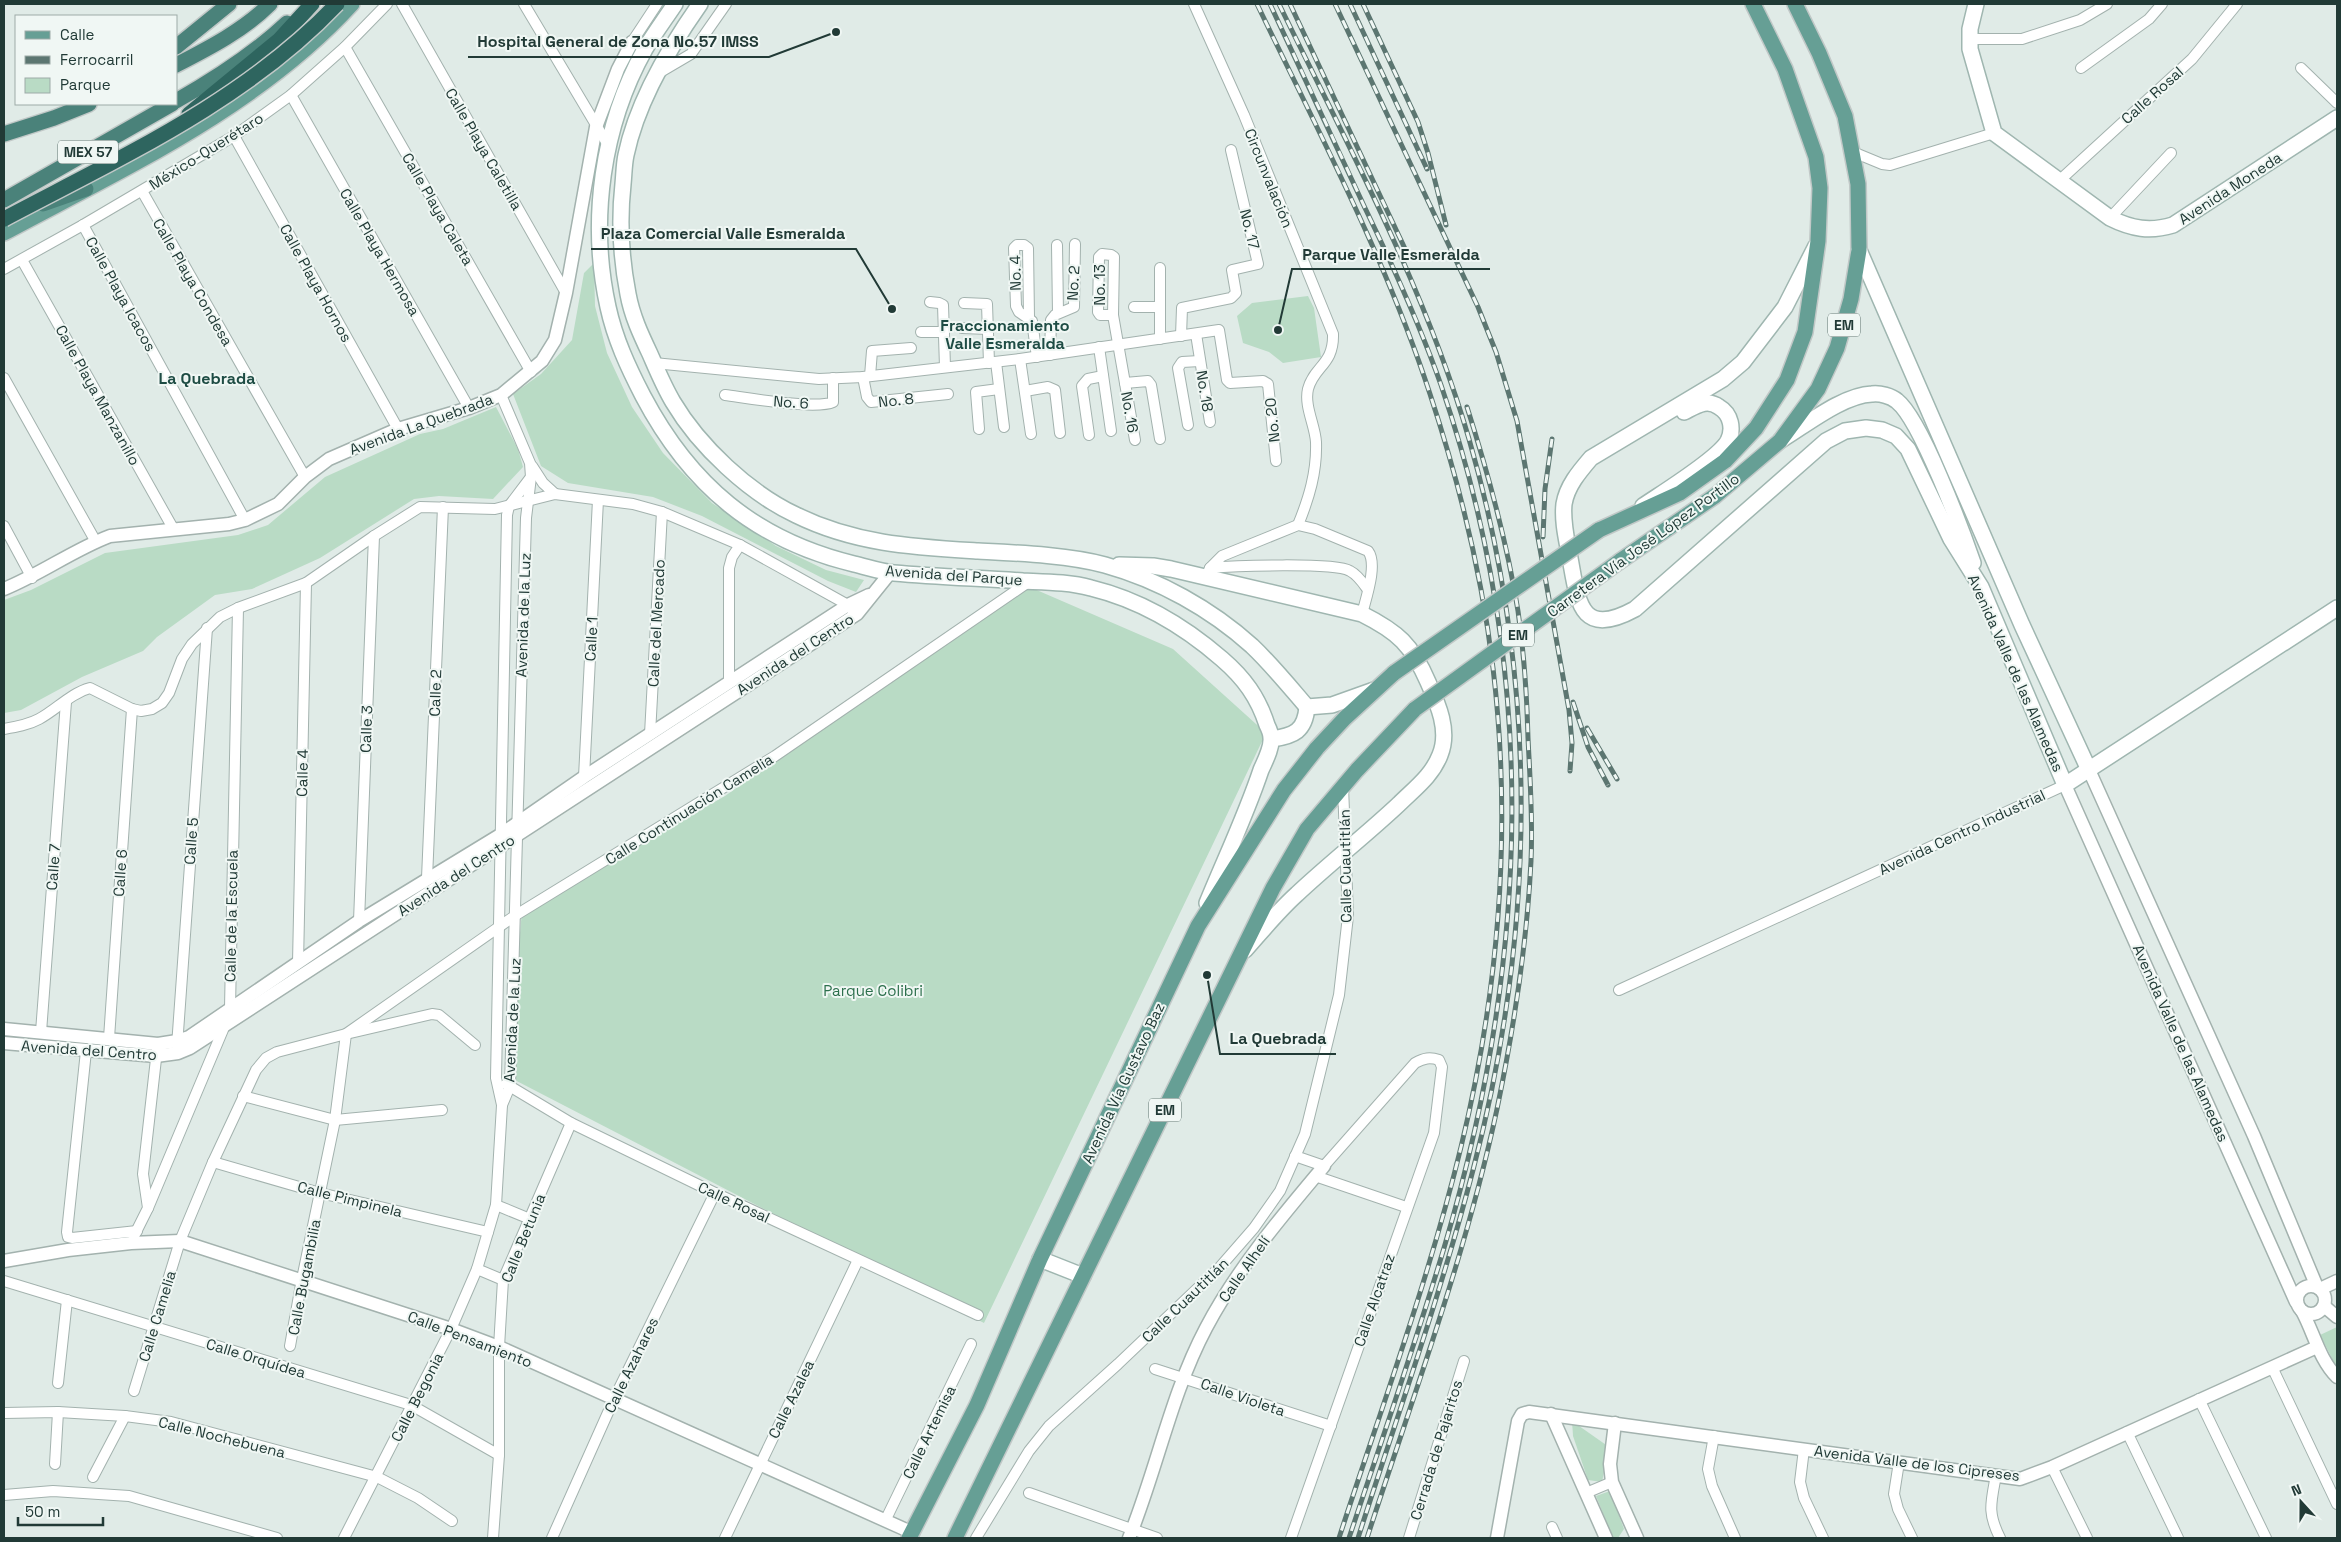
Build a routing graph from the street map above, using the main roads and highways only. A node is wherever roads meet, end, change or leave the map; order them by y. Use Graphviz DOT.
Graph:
graph roads {
  1 [pos="229,4"];
  2 [pos="270,4"];
  3 [pos="307,4"];
  4 [pos="312,4"];
  5 [pos="337,4"];
  6 [pos="352,4"];
  7 [pos="675,4"];
  8 [pos="700,4"];
  9 [pos="1753,4"];
  10 [pos="1795,4"];
  11 [pos="1976,4"];
  12 [pos="178,45"];
  13 [pos="178,64"];
  14 [pos="178,100"];
  15 [pos="87,105"];
  16 [pos="170,105"];
  17 [pos="2337,118"];
  18 [pos="169,131"];
  19 [pos="4,134"];
  20 [pos="86,188"];
  21 [pos="4,200"];
  22 [pos="4,219"];
  23 [pos="25,222"];
  24 [pos="4,233"];
  25 [pos="4,237"];
  26 [pos="1818,241"];
  27 [pos="1859,250"];
  28 [pos="1639,429"];
  29 [pos="1780,441"];
  30 [pos="1633,513"];
  31 [pos="1103,564"];
  32 [pos="1981,587"];
  33 [pos="2337,608"];
  34 [pos="2022,625"];
  35 [pos="1394,673"];
  36 [pos="1374,690"];
  37 [pos="1307,707"];
  38 [pos="1272,739"];
  39 [pos="2089,770"];
  40 [pos="2065,785"];
  41 [pos="1198,926"];
  42 [pos="1244,951"];
  43 [pos="1040,1259"];
  44 [pos="1083,1276"];
  45 [pos="911,1536"];
  46 [pos="956,1538"];
  1 -- 12 [label="highway"];
  2 -- 13 [label="highway"];
  3 -- 14 [label="highway"];
  4 -- 18 [label="highway, bridge"];
  5 -- 18 [label="highway, bridge"];
  6 -- 20 [label="main road"];
  7 -- 38 [label="main road, Avenida del Parque"];
  8 -- 31 [label="main road, Avenida del Parque"];
  9 -- 26 [label="main road, Carretera Vía José López Portillo / EM"];
  10 -- 27 [label="main road, Carretera Vía José López Portillo / EM"];
  11 -- 17 [label="main road, Avenida Moneda"];
  15 -- 19 [label="highway, MEX 57"];
  16 -- 21 [label="highway, MEX 57"];
  18 -- 22 [label="highway, bridge"];
  20 -- 22 [label="highway"];
  20 -- 23 [label="main road"];
  23 -- 24 [label="main road"];
  23 -- 25 [label="main road"];
  26 -- 28 [label="main road, Avenida Valle de las Alamedas"];
  26 -- 30 [label="main road, Carretera Vía José López Portillo / EM"];
  27 -- 29 [label="main road, Carretera Vía José López Portillo / EM"];
  27 -- 34 [label="main road, Avenida Valle de las Alamedas"];
  28 -- 30 [label="main road"];
  28 -- 32 [label="main road, Avenida Valle de las Alamedas"];
  29 -- 32 [label="main road"];
  29 -- 42 [label="main road, Carretera Vía José López Portillo / EM, bridge"];
  30 -- 35 [label="main road, Carretera Vía José López Portillo / EM, bridge"];
  31 -- 37 [label="main road, Avenida del Parque"];
  31 -- 42 [label="main road"];
  32 -- 34 [label="main road"];
  32 -- 40 [label="main road, Avenida Valle de las Alamedas"];
  33 -- 39 [label="main road, Avenida Centro Industrial"];
  34 -- 39 [label="main road, Avenida Valle de las Alamedas"];
  35 -- 36 [label="main road, Avenida Vía Gustavo Baz / EM"];
  36 -- 37 [label="main road"];
  36 -- 41 [label="main road, Avenida Vía Gustavo Baz / EM"];
  37 -- 38 [label="main road"];
  38 -- 41 [label="main road"];
  39 -- 40 [label="main road, Avenida Centro Industrial"];
  41 -- 43 [label="main road, Avenida Vía Gustavo Baz / EM"];
  42 -- 44 [label="main road, EM"];
  43 -- 44 [label="main road"];
  43 -- 45 [label="main road, Avenida Vía Gustavo Baz / EM"];
  44 -- 46 [label="main road, EM"];
}
